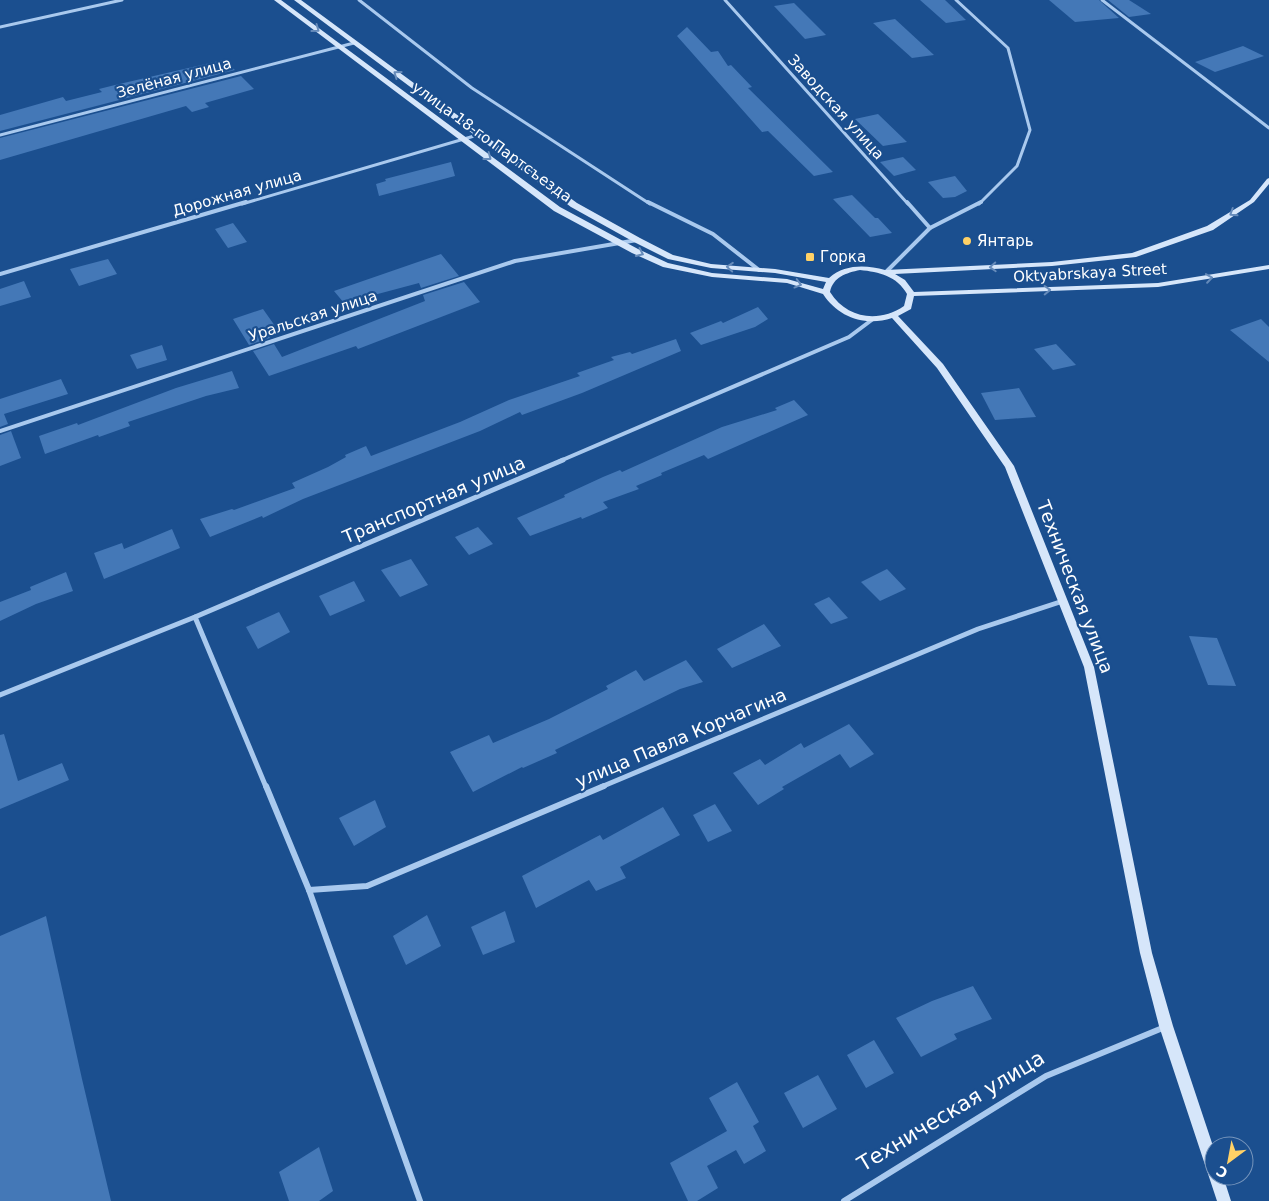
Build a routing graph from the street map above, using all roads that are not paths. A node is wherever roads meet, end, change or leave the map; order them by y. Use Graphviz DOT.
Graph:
graph roads {
  1 [pos="122,0"];
  2 [pos="276,0"];
  3 [pos="297,0"];
  4 [pos="359,0"];
  5 [pos="726,0"];
  6 [pos="956,0"];
  7 [pos="1102,0"];
  8 [pos="0,27"];
  9 [pos="354,43"];
  10 [pos="341,46"];
  11 [pos="1269,128"];
  12 [pos="481,134"];
  13 [pos="0,135"];
  14 [pos="463,138"];
  15 [pos="1269,180"];
  16 [pos="930,228"];
  17 [pos="637,240"];
  18 [pos="619,242"];
  19 [pos="1269,267"];
  20 [pos="759,270"];
  21 [pos="886,272"];
  22 [pos="0,274"];
  23 [pos="830,280"];
  24 [pos="826,292"];
  25 [pos="911,294"];
  26 [pos="894,316"];
  27 [pos="873,319"];
  28 [pos="0,431"];
  29 [pos="1063,601"];
  30 [pos="195,617"];
  31 [pos="0,695"];
  32 [pos="309,890"];
  33 [pos="1166,1026"];
  34 [pos="1204,1140"];
  35 [pos="1219,1186"];
  36 [pos="420,1201"];
  37 [pos="844,1201"];
  38 [pos="1224,1201"];
  1 -- 8 [label="street"];
  2 -- 10 [label="main road, улица 18-го Партсъезда, one-way"];
  3 -- 9 [label="main road, улица 18-го Партсъезда"];
  4 -- 20 [label="street"];
  5 -- 16 [label="street, Заводская улица"];
  6 -- 16 [label="street"];
  7 -- 11 [label="street"];
  9 -- 10 [label="street, Зелёная улица"];
  12 -- 9 [label="main road, улица 18-го Партсъезда, one-way"];
  10 -- 13 [label="street, Зелёная улица"];
  10 -- 14 [label="main road, улица 18-го Партсъезда"];
  12 -- 14 [label="street, Дорожная улица"];
  12 -- 17 [label="main road, улица 18-го Партсъезда"];
  14 -- 18 [label="main road, улица 18-го Партсъезда, one-way"];
  14 -- 22 [label="street, Дорожная улица"];
  15 -- 21 [label="main road, one-way"];
  16 -- 21 [label="street"];
  17 -- 18 [label="street, Уральская улица"];
  20 -- 17 [label="main road, улица 18-го Партсъезда, one-way"];
  18 -- 24 [label="main road, улица 18-го Партсъезда, one-way"];
  18 -- 28 [label="street, Уральская улица"];
  25 -- 19 [label="main road, Oktyabrskaya Street, one-way"];
  20 -- 23 [label="main road, улица 18-го Партсъезда"];
  21 -- 23 [label="main road"];
  21 -- 25 [label="main road"];
  23 -- 24 [label="main road"];
  24 -- 27 [label="main road"];
  25 -- 26 [label="main road"];
  26 -- 27 [label="main road"];
  26 -- 29 [label="main road, Техническая улица"];
  27 -- 30 [label="street, Транспортная улица"];
  29 -- 32 [label="street, улица Павла Корчагина"];
  29 -- 33 [label="main road, Техническая улица"];
  30 -- 31 [label="street, Транспортная улица"];
  30 -- 32 [label="street"];
  32 -- 36 [label="street"];
  33 -- 34 [label="main road, Техническая улица"];
  33 -- 37 [label="street, Техническая улица"];
  35 -- 38 [label="main road"];
}
